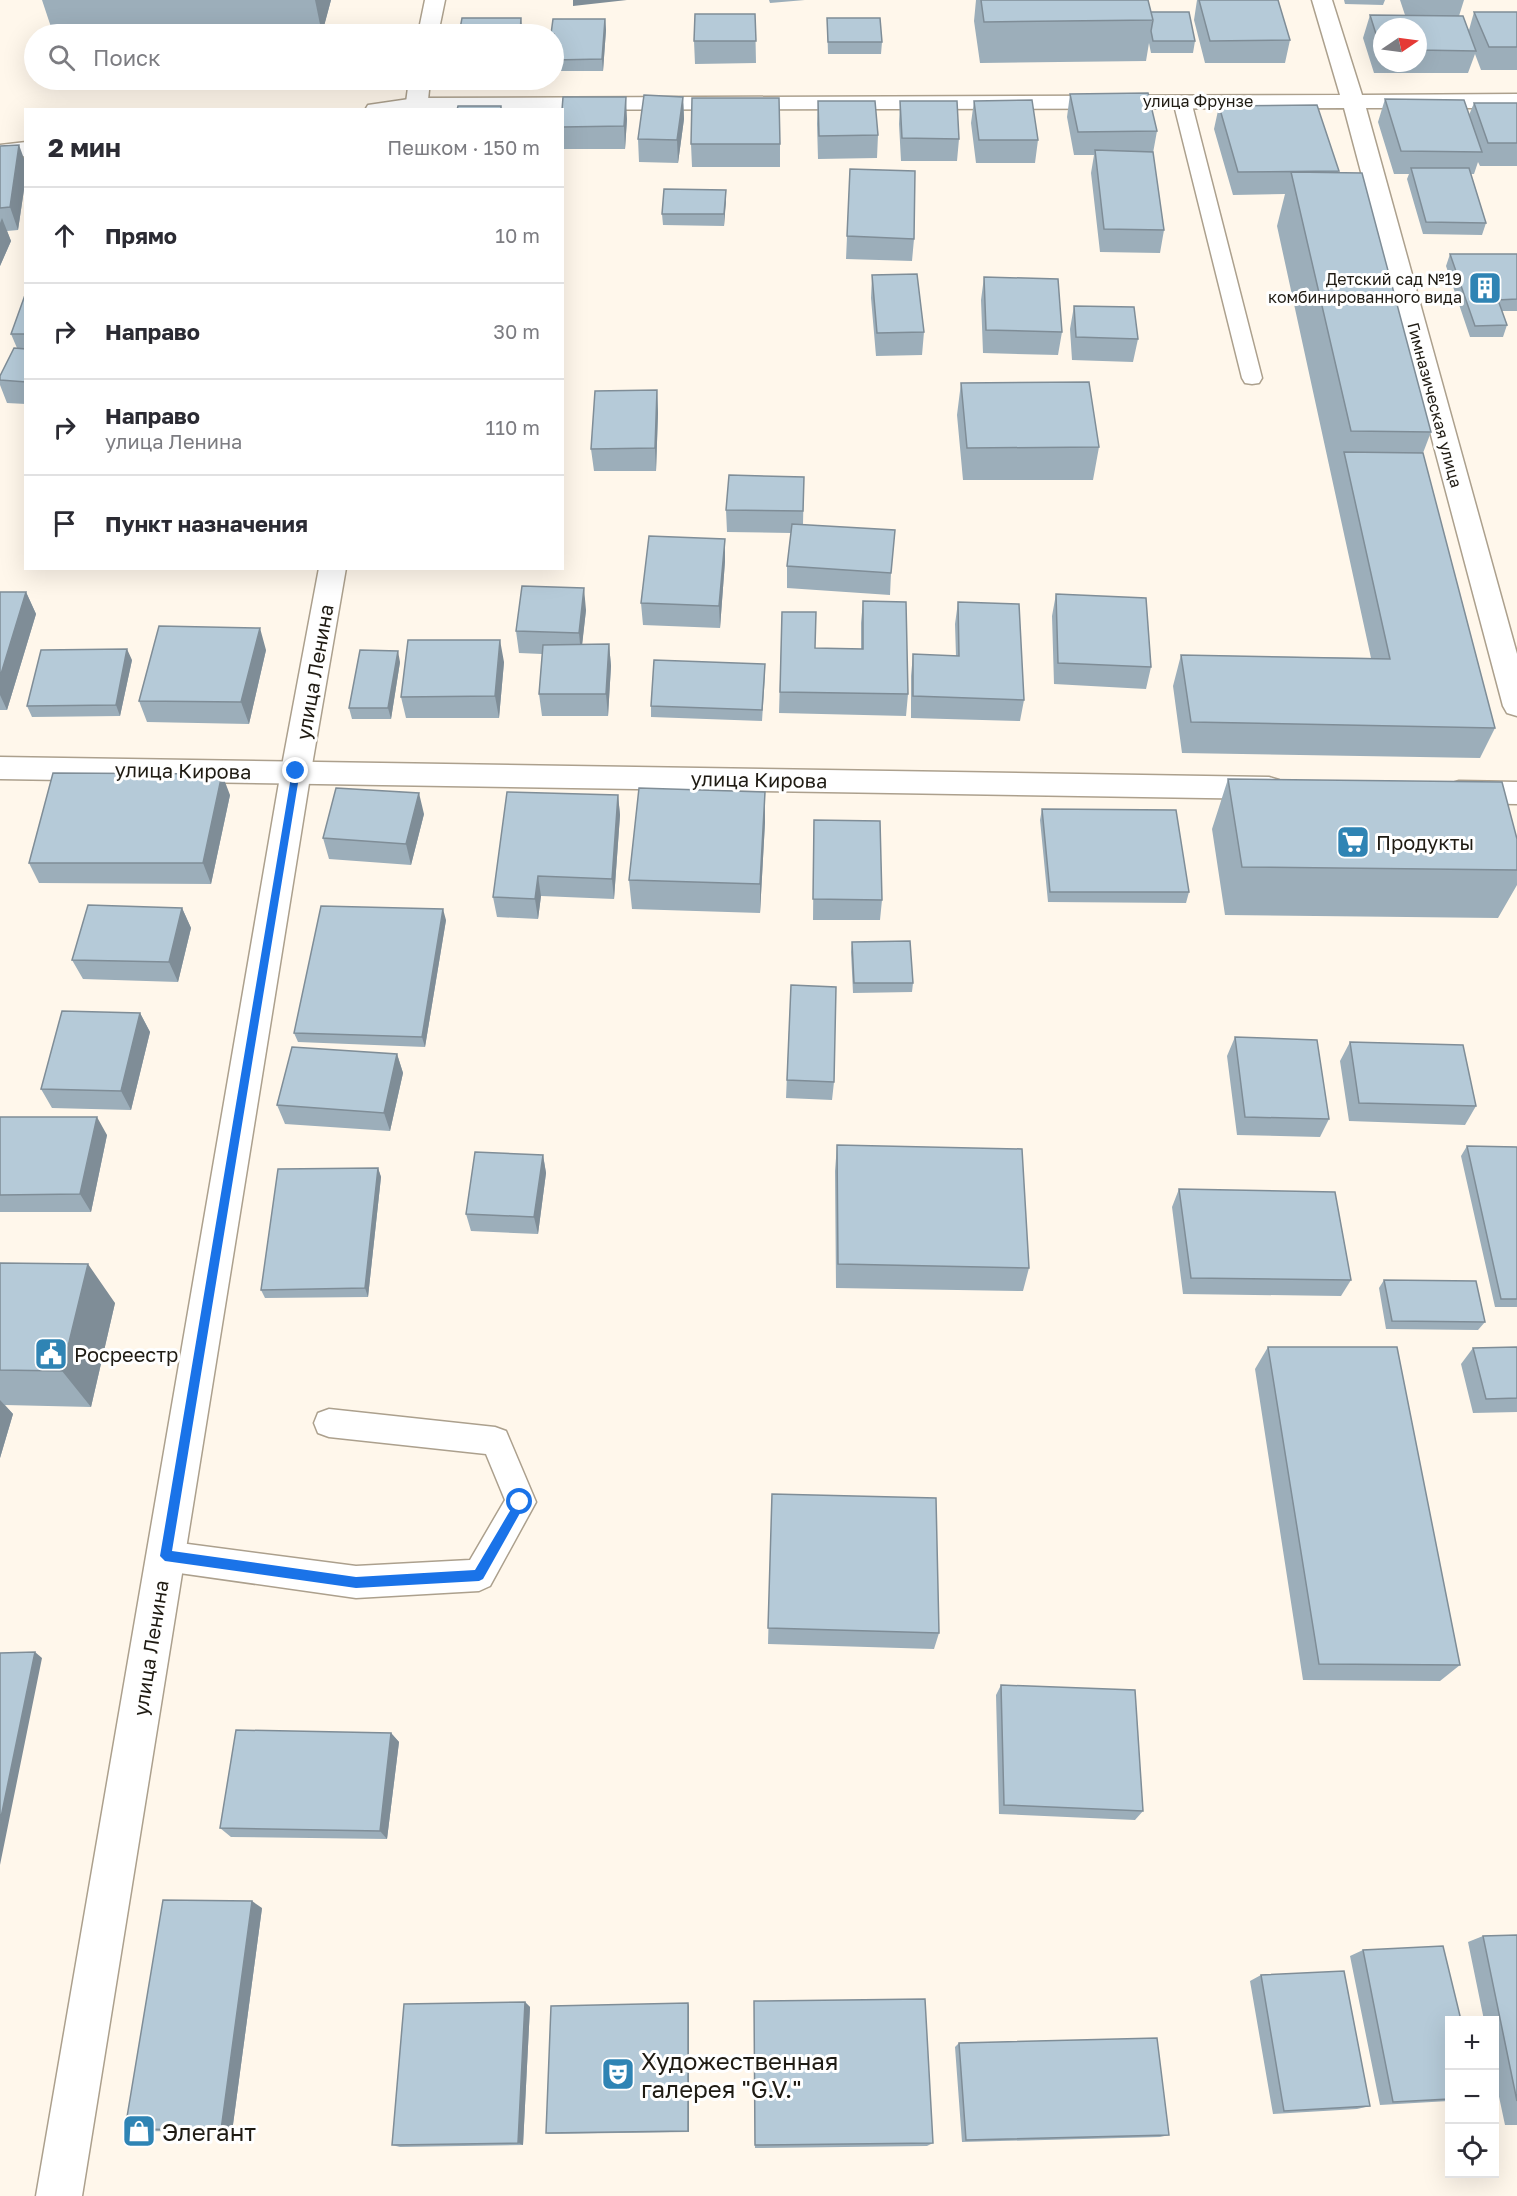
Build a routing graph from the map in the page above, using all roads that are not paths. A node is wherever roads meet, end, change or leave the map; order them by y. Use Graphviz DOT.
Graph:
graph roads {
  1 [pos="435,0"];
  2 [pos="1322,0"];
  3 [pos="430,24"];
  4 [pos="418,90"];
  5 [pos="1182,101"];
  6 [pos="1353,101"];
  7 [pos="1517,101"];
  8 [pos="416,107"];
  9 [pos="24,149"];
  10 [pos="0,152"];
  11 [pos="1252,378"];
  12 [pos="333,570"];
  13 [pos="1517,706"];
  14 [pos="0,768"];
  15 [pos="296,771"];
  16 [pos="1302,789"];
  17 [pos="1433,791"];
  18 [pos="1517,793"];
  19 [pos="329,1423"];
  20 [pos="165,1556"];
  21 [pos="59,2196"];
  1 -- 3 [label="street"];
  2 -- 6 [label="street, Гимназическая улица"];
  4 -- 8 [label="street"];
  5 -- 6 [label="street, улица Фрунзе"];
  5 -- 8 [label="street, улица Фрунзе"];
  5 -- 11 [label="lane"];
  6 -- 7 [label="street, улица Фрунзе"];
  6 -- 13 [label="street, Гимназическая улица"];
  9 -- 10 [label="street"];
  12 -- 15 [label="street, улица Ленина"];
  14 -- 15 [label="street, улица Кирова"];
  15 -- 16 [label="street, улица Кирова"];
  15 -- 20 [label="street, улица Ленина"];
  17 -- 18 [label="street"];
  19 -- 20 [label="lane"];
  20 -- 21 [label="street, улица Ленина"];
}
